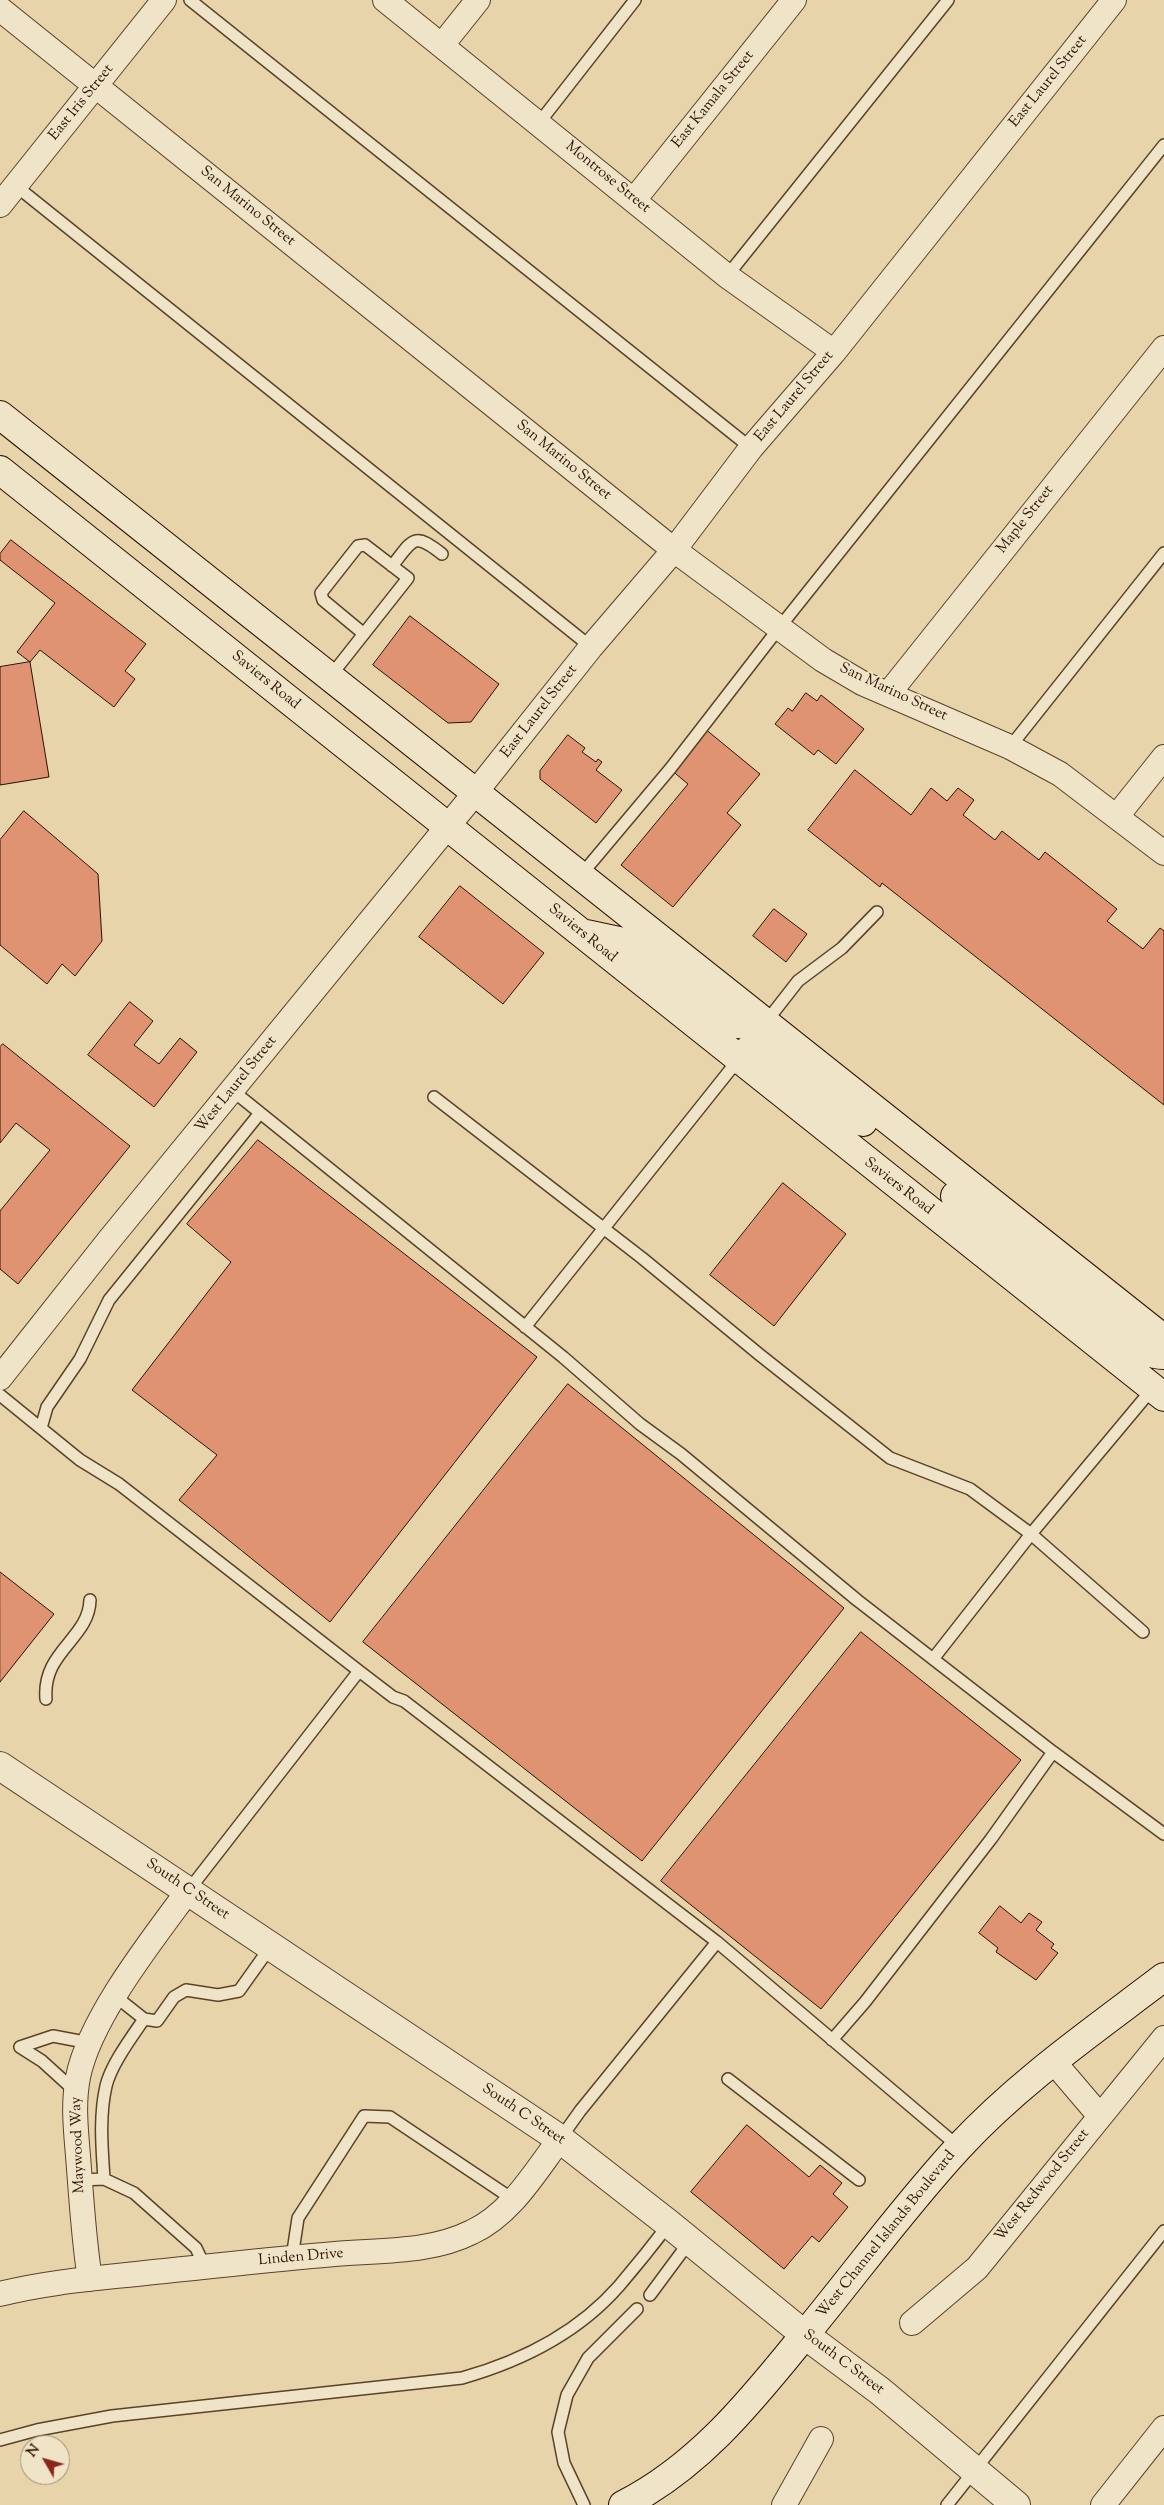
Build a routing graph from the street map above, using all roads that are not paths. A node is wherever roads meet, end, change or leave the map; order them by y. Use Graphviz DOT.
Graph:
graph roads {
  1 [pos="5,0"];
  2 [pos="164,0"];
  3 [pos="190,0"];
  4 [pos="385,0"];
  5 [pos="478,0"];
  6 [pos="636,0"];
  7 [pos="794,0"];
  8 [pos="948,0"];
  9 [pos="1114,0"];
  10 [pos="0,7"];
  11 [pos="442,45"];
  12 [pos="96,85"];
  13 [pos="538,123"];
  14 [pos="1164,145"];
  15 [pos="16,186"];
  16 [pos="634,200"];
  17 [pos="0,205"];
  18 [pos="727,276"];
  19 [pos="1164,348"];
  20 [pos="834,352"];
  21 [pos="0,415"];
  22 [pos="751,448"];
  23 [pos="0,470"];
  24 [pos="674,550"];
  25 [pos="1164,553"];
  26 [pos="442,554"];
  27 [pos="392,566"];
  28 [pos="779,628"];
  29 [pos="364,634"];
  30 [pos="591,647"];
  31 [pos="330,678"];
  32 [pos="889,693"];
  33 [pos="1010,747"];
  34 [pos="1164,757"];
  35 [pos="475,793"];
  36 [pos="1117,816"];
  37 [pos="448,826"];
  38 [pos="1164,854"];
  39 [pos="581,876"];
  40 [pos="877,912"];
  41 [pos="580,932"];
  42 [pos="766,1022"];
  43 [pos="738,1060"];
  44 [pos="232,1091"];
  45 [pos="434,1098"];
  46 [pos="260,1113"];
  47 [pos="604,1228"];
  48 [pos="1044,1243"];
  49 [pos="973,1246"];
  50 [pos="525,1327"];
  51 [pos="1164,1339"];
  52 [pos="1164,1355"];
  53 [pos="0,1378"];
  54 [pos="1160,1391"];
  55 [pos="0,1395"];
  56 [pos="41,1428"];
  57 [pos="1031,1534"];
  58 [pos="90,1600"];
  59 [pos="1143,1632"];
  60 [pos="933,1659"];
  61 [pos="359,1671"];
  62 [pos="46,1698"];
  63 [pos="1053,1752"];
  64 [pos="0,1766"];
  65 [pos="1164,1834"];
  66 [pos="188,1891"];
  67 [pos="717,1942"];
  68 [pos="271,1946"];
  69 [pos="1164,1978"];
  70 [pos="115,1996"];
  71 [pos="144,2020"];
  72 [pos="1164,2038"];
  73 [pos="832,2040"];
  74 [pos="90,2043"];
  75 [pos="1054,2061"];
  76 [pos="728,2079"];
  77 [pos="76,2092"];
  78 [pos="1100,2115"];
  79 [pos="560,2139"];
  80 [pos="959,2147"];
  81 [pos="104,2179"];
  82 [pos="80,2180"];
  83 [pos="859,2180"];
  84 [pos="514,2200"];
  85 [pos="669,2224"];
  86 [pos="1164,2231"];
  87 [pos="690,2241"];
  88 [pos="292,2258"];
  89 [pos="205,2267"];
  90 [pos="90,2279"];
  91 [pos="0,2294"];
  92 [pos="650,2295"];
  93 [pos="637,2309"];
  94 [pos="912,2322"];
  95 [pos="805,2335"];
  96 [pos="1161,2438"];
  97 [pos="821,2439"];
  98 [pos="0,2440"];
  99 [pos="974,2471"];
  100 [pos="584,2505"];
  101 [pos="623,2505"];
  102 [pos="784,2505"];
  103 [pos="947,2505"];
  104 [pos="1016,2505"];
  105 [pos="1102,2505"];
  1 -- 10 [label="lane"];
  2 -- 12 [label="street, East Iris Street"];
  3 -- 22 [label="lane"];
  4 -- 11 [label="street, Montrose Street"];
  5 -- 11 [label="street"];
  6 -- 13 [label="lane"];
  7 -- 16 [label="street, East Kamala Street"];
  8 -- 18 [label="lane"];
  9 -- 20 [label="street, East Laurel Street"];
  10 -- 12 [label="street, San Marino Street"];
  11 -- 13 [label="street, Montrose Street"];
  12 -- 15 [label="street, East Iris Street"];
  12 -- 24 [label="street, San Marino Street"];
  13 -- 16 [label="street, Montrose Street"];
  14 -- 28 [label="lane"];
  15 -- 17 [label="street, East Iris Street"];
  15 -- 30 [label="lane"];
  16 -- 18 [label="street, Montrose Street"];
  18 -- 20 [label="street, Montrose Street"];
  19 -- 32 [label="street, Maple Street"];
  20 -- 22 [label="street, East Laurel Street"];
  21 -- 31 [label="main road"];
  22 -- 24 [label="street, East Laurel Street"];
  23 -- 37 [label="main road, Saviers Road"];
  24 -- 28 [label="street, San Marino Street"];
  24 -- 30 [label="street, East Laurel Street"];
  25 -- 33 [label="lane"];
  26 -- 27 [label="lane"];
  27 -- 29 [label="lane"];
  27 -- 29 [label="lane"];
  28 -- 32 [label="street, San Marino Street"];
  28 -- 39 [label="lane"];
  29 -- 31 [label="lane"];
  30 -- 35 [label="street, East Laurel Street"];
  31 -- 35 [label="main road"];
  32 -- 33 [label="street, San Marino Street"];
  33 -- 36 [label="street, San Marino Street"];
  34 -- 36 [label="street"];
  35 -- 37 [label="street, West Laurel Street"];
  35 -- 39 [label="main road"];
  36 -- 38 [label="street, San Marino Street"];
  37 -- 41 [label="main road, Saviers Road"];
  37 -- 44 [label="street, West Laurel Street"];
  39 -- 42 [label="main road"];
  40 -- 42 [label="lane"];
  41 -- 42 [label="main road"];
  41 -- 43 [label="main road, Saviers Road"];
  42 -- 48 [label="main road"];
  43 -- 47 [label="lane"];
  43 -- 48 [label="main road"];
  43 -- 49 [label="main road, Saviers Road"];
  44 -- 46 [label="lane"];
  44 -- 53 [label="street, West Laurel Street"];
  45 -- 47 [label="lane"];
  46 -- 50 [label="lane"];
  46 -- 56 [label="lane"];
  47 -- 50 [label="lane"];
  47 -- 57 [label="lane"];
  48 -- 51 [label="main road"];
  49 -- 52 [label="main road"];
  49 -- 54 [label="main road, Saviers Road"];
  50 -- 60 [label="lane"];
  54 -- 57 [label="lane"];
  55 -- 56 [label="lane"];
  56 -- 61 [label="lane"];
  57 -- 59 [label="lane"];
  57 -- 60 [label="lane"];
  58 -- 62 [label="lane"];
  60 -- 63 [label="lane"];
  61 -- 66 [label="lane"];
  61 -- 67 [label="lane"];
  63 -- 65 [label="lane"];
  63 -- 73 [label="lane"];
  64 -- 66 [label="main road, South C Street"];
  66 -- 68 [label="main road, South C Street"];
  66 -- 70 [label="street, Maywood Way"];
  67 -- 73 [label="lane"];
  67 -- 79 [label="lane"];
  68 -- 71 [label="lane"];
  68 -- 79 [label="main road, South C Street"];
  69 -- 75 [label="main road, West Channel Islands Boulevard"];
  70 -- 71 [label="lane"];
  70 -- 74 [label="street, Maywood Way"];
  71 -- 81 [label="lane"];
  72 -- 78 [label="street, West Redwood Street"];
  73 -- 80 [label="lane"];
  74 -- 77 [label="street, Maywood Way"];
  74 -- 77 [label="lane"];
  75 -- 78 [label="street"];
  75 -- 80 [label="main road, West Channel Islands Boulevard"];
  76 -- 83 [label="lane"];
  77 -- 82 [label="street, Maywood Way"];
  78 -- 94 [label="street, West Redwood Street"];
  79 -- 84 [label="street, Linden Drive"];
  79 -- 85 [label="main road, South C Street"];
  80 -- 95 [label="main road, West Channel Islands Boulevard"];
  81 -- 82 [label="lane"];
  81 -- 89 [label="lane"];
  82 -- 90 [label="street, Maywood Way"];
  84 -- 88 [label="street, Linden Drive"];
  84 -- 88 [label="lane"];
  85 -- 87 [label="main road, South C Street"];
  85 -- 98 [label="lane"];
  86 -- 99 [label="lane"];
  87 -- 92 [label="lane"];
  87 -- 95 [label="main road, South C Street"];
  88 -- 89 [label="street, Linden Drive"];
  89 -- 90 [label="street, Linden Drive"];
  90 -- 91 [label="street, Linden Drive"];
  93 -- 100 [label="lane"];
  95 -- 99 [label="main road, South C Street"];
  95 -- 101 [label="main road, West Channel Islands Boulevard"];
  96 -- 105 [label="street"];
  97 -- 102 [label="street"];
  99 -- 103 [label="lane"];
  99 -- 104 [label="main road, South C Street"];
}
